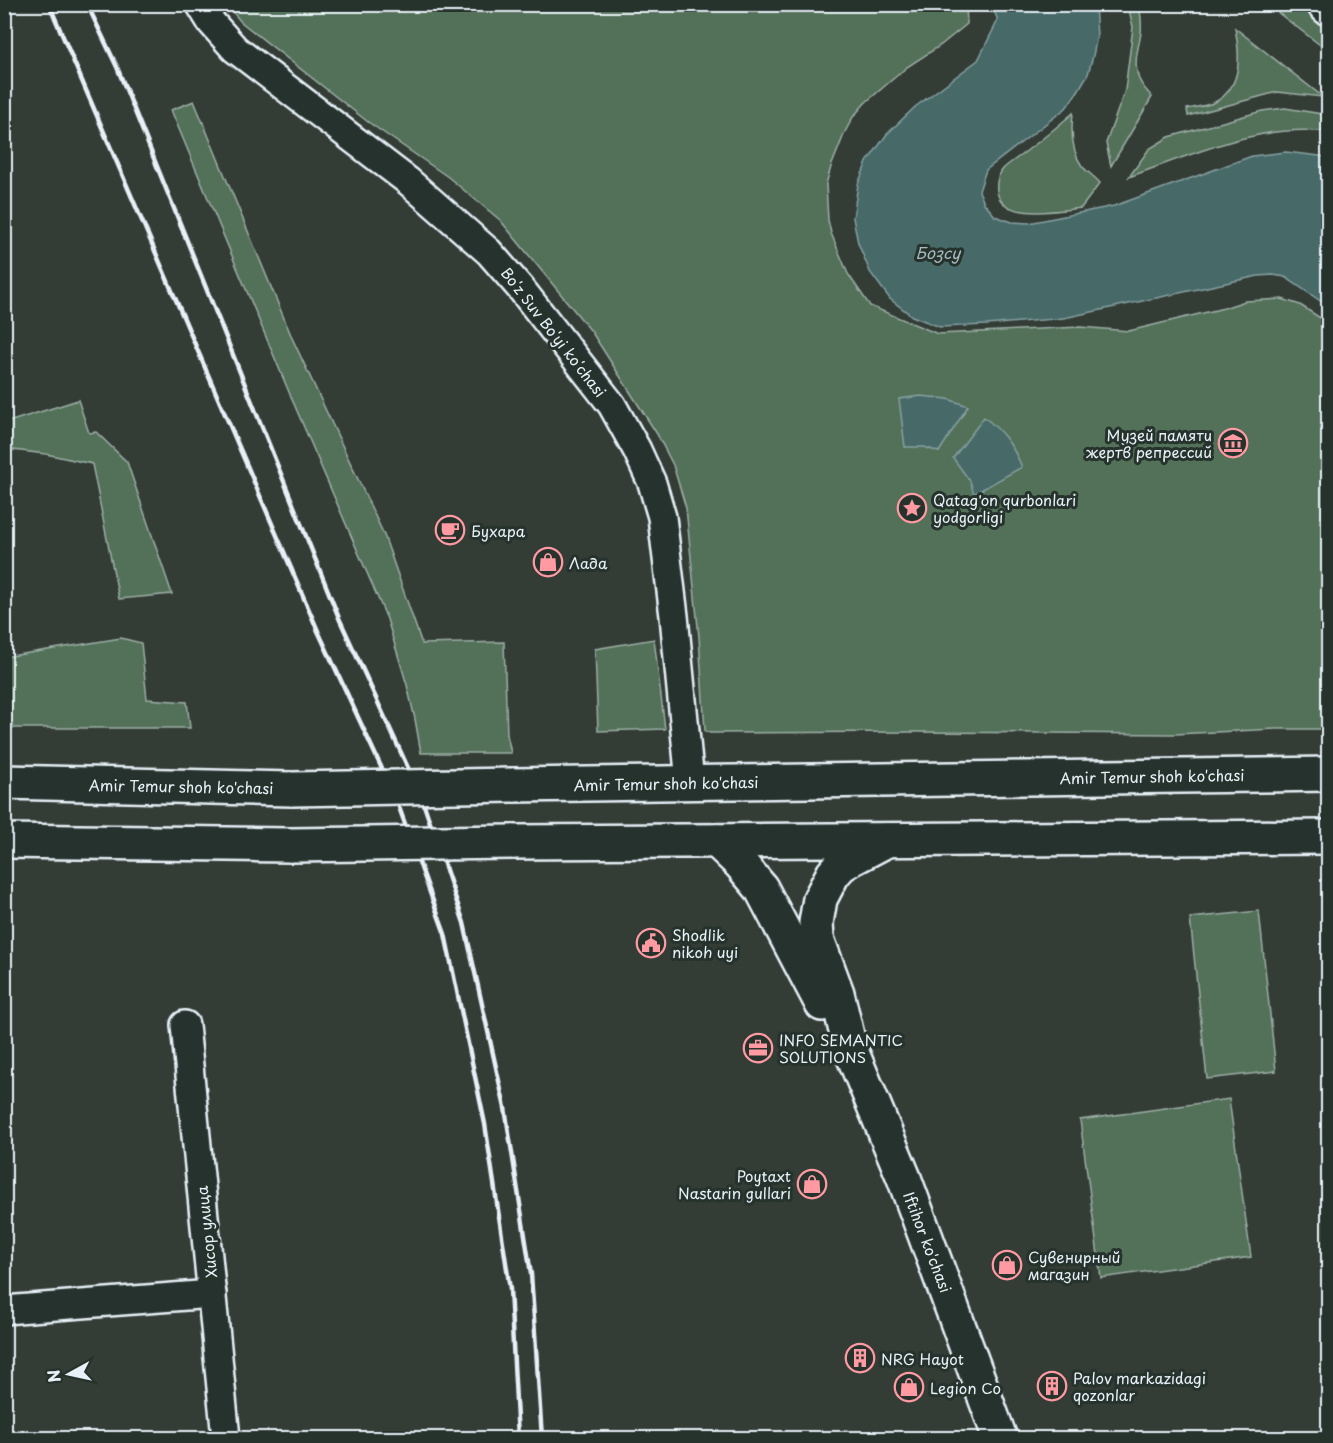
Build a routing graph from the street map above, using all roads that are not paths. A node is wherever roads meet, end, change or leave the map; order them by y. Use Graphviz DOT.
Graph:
graph roads {
  1 [pos="200,4"];
  2 [pos="1324,4"];
  3 [pos="1329,8"];
  4 [pos="1329,774"];
  5 [pos="4,782"];
  6 [pos="690,783"];
  7 [pos="1329,837"];
  8 [pos="717,840"];
  9 [pos="887,840"];
  10 [pos="4,841"];
  11 [pos="185,1025"];
  12 [pos="850,1048"];
  13 [pos="212,1294"];
  14 [pos="4,1310"];
  15 [pos="226,1438"];
  16 [pos="1000,1438"];
  1 -- 6 [label="street, Boʻz Suv Boʻyi koʻchasi"];
  2 -- 3 [label="main road"];
  4 -- 6 [label="main road, Amir Temur shoh ko'chasi"];
  5 -- 6 [label="main road, Amir Temur shoh ko'chasi, bridge"];
  7 -- 9 [label="main road"];
  8 -- 9 [label="main road"];
  8 -- 10 [label="main road, bridge"];
  8 -- 12 [label="main road, Iftihor ko'chasi"];
  9 -- 12 [label="main road, Iftihor ko'chasi"];
  11 -- 13 [label="street, Хисор улица"];
  12 -- 16 [label="main road, Iftihor ko'chasi"];
  13 -- 14 [label="street"];
  13 -- 15 [label="street, Хисор улица"];
}
